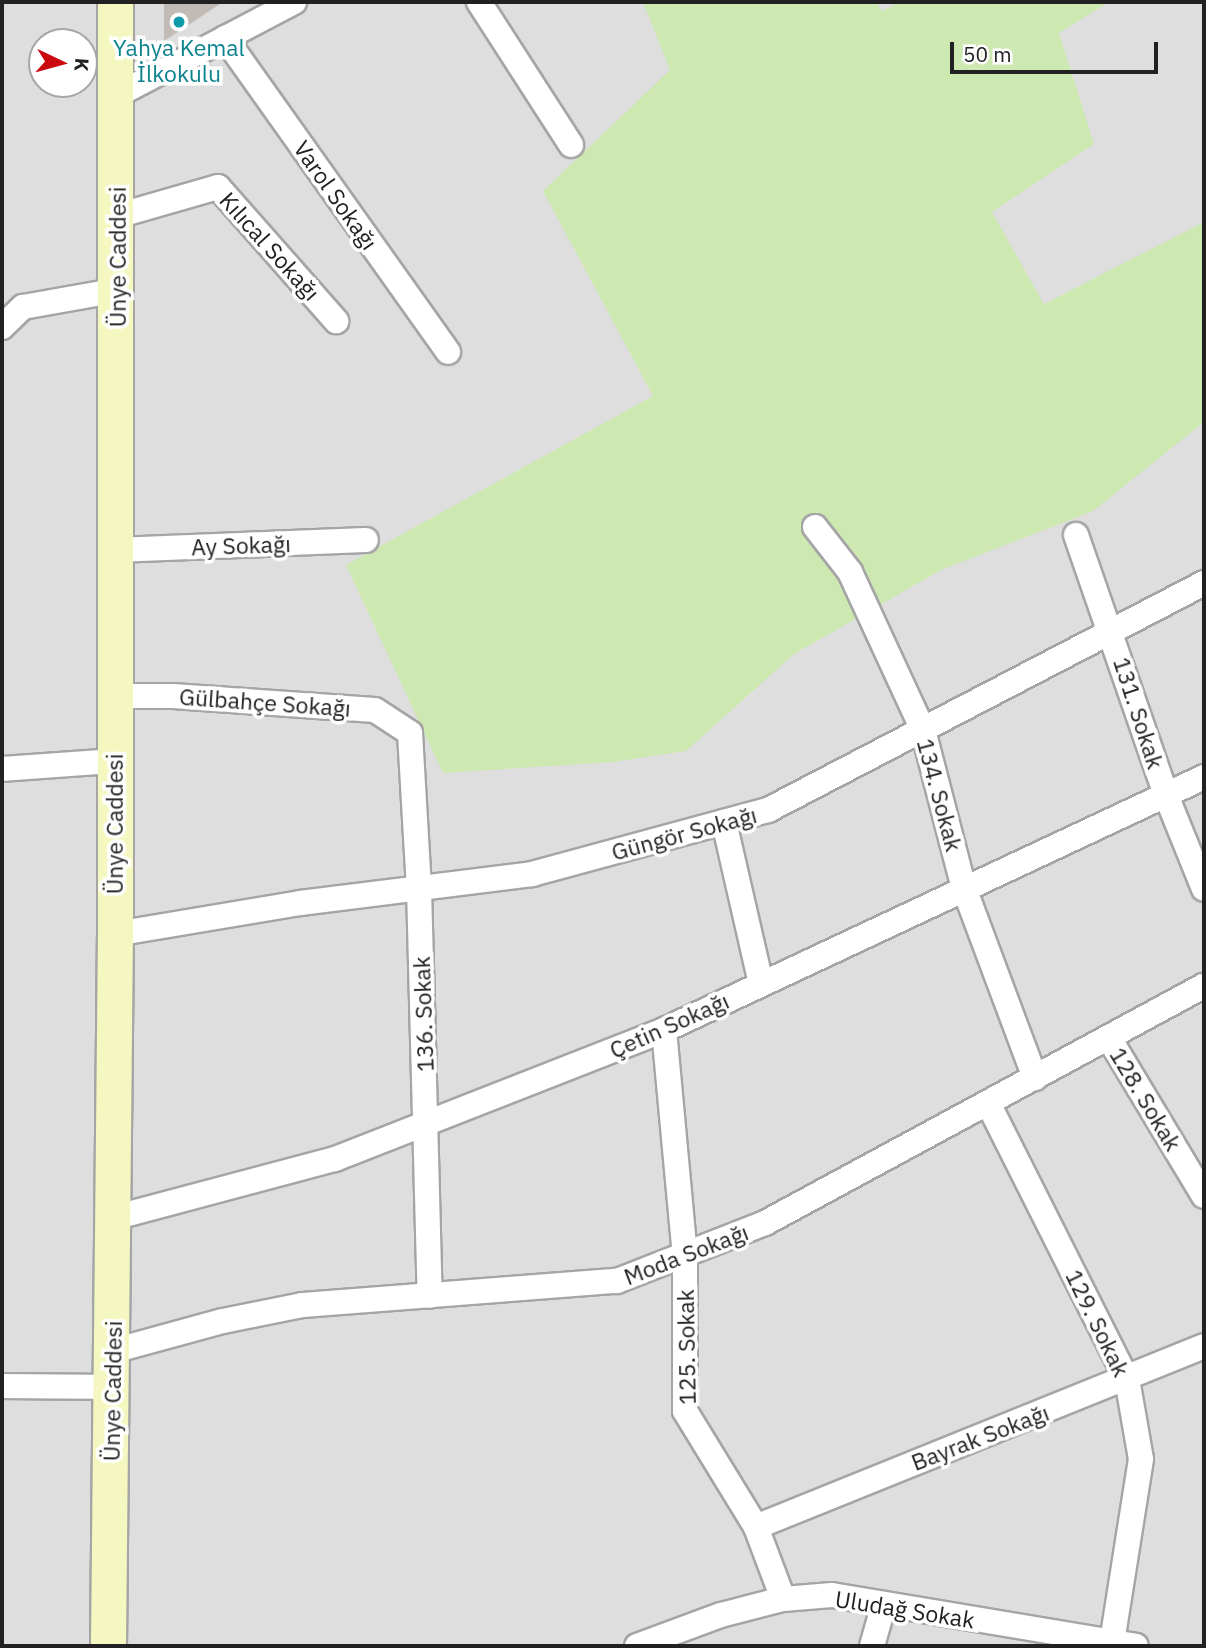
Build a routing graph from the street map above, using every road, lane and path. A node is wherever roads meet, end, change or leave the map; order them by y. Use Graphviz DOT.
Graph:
graph roads {
  1 [pos="115,2"];
  2 [pos="294,2"];
  3 [pos="479,2"];
  4 [pos="225,38"];
  5 [pos="117,95"];
  6 [pos="571,145"];
  7 [pos="117,216"];
  8 [pos="118,290"];
  9 [pos="336,321"];
  10 [pos="2,327"];
  11 [pos="448,352"];
  12 [pos="815,527"];
  13 [pos="1076,535"];
  14 [pos="366,540"];
  15 [pos="115,550"];
  16 [pos="1204,583"];
  17 [pos="1112,632"];
  18 [pos="114,696"];
  19 [pos="923,730"];
  20 [pos="410,733"];
  21 [pos="114,761"];
  22 [pos="2,769"];
  23 [pos="1204,777"];
  24 [pos="1166,795"];
  25 [pos="724,822"];
  26 [pos="419,888"];
  27 [pos="964,888"];
  28 [pos="1204,889"];
  29 [pos="115,934"];
  30 [pos="761,984"];
  31 [pos="1204,986"];
  32 [pos="664,1030"];
  33 [pos="1109,1038"];
  34 [pos="1035,1078"];
  35 [pos="988,1103"];
  36 [pos="426,1123"];
  37 [pos="1204,1196"];
  38 [pos="113,1218"];
  39 [pos="685,1255"];
  40 [pos="430,1296"];
  41 [pos="1204,1346"];
  42 [pos="113,1351"];
  43 [pos="1127,1379"];
  44 [pos="2,1386"];
  45 [pos="112,1387"];
  46 [pos="756,1527"];
  47 [pos="783,1599"];
  48 [pos="884,1604"];
  49 [pos="1112,1643"];
  50 [pos="108,1646"];
  51 [pos="637,1646"];
  52 [pos="872,1646"];
  53 [pos="1136,1646"];
  1 -- 5 [label="main road, Ünye Caddesi"];
  2 -- 4 [label="street"];
  3 -- 6 [label="street"];
  4 -- 5 [label="street"];
  4 -- 11 [label="street, Varol Sokağı"];
  5 -- 7 [label="main road, Ünye Caddesi"];
  7 -- 8 [label="main road, Ünye Caddesi"];
  7 -- 9 [label="street, Kılıcal Sokağı"];
  8 -- 10 [label="street"];
  8 -- 15 [label="main road, Ünye Caddesi"];
  12 -- 19 [label="street, 134. Sokak"];
  13 -- 17 [label="street, 131. Sokak"];
  14 -- 15 [label="street, Ay Sokağı"];
  15 -- 18 [label="main road, Ünye Caddesi"];
  16 -- 17 [label="street, Güngör Sokağı"];
  17 -- 19 [label="street, Güngör Sokağı"];
  17 -- 24 [label="street, 131. Sokak"];
  18 -- 20 [label="street, Gülbahçe Sokağı"];
  18 -- 21 [label="main road, Ünye Caddesi"];
  19 -- 25 [label="street, Güngör Sokağı"];
  19 -- 27 [label="street, 134. Sokak"];
  20 -- 26 [label="street, 136. Sokak"];
  21 -- 22 [label="street"];
  21 -- 29 [label="main road, Ünye Caddesi"];
  23 -- 24 [label="street, Çetin Sokağı"];
  24 -- 27 [label="street, Çetin Sokağı"];
  24 -- 28 [label="street, 131. Sokak"];
  25 -- 26 [label="street, Güngör Sokağı"];
  25 -- 30 [label="street"];
  26 -- 29 [label="street, Güngör Sokağı"];
  26 -- 36 [label="street, 136. Sokak"];
  27 -- 30 [label="street, Çetin Sokağı"];
  27 -- 34 [label="street, 134. Sokak"];
  29 -- 38 [label="main road, Ünye Caddesi"];
  30 -- 32 [label="street, Çetin Sokağı"];
  31 -- 33 [label="street, Moda Sokağı"];
  32 -- 36 [label="street, Çetin Sokağı"];
  32 -- 39 [label="street, 125. Sokak"];
  33 -- 34 [label="street, Moda Sokağı"];
  33 -- 37 [label="street, 128. Sokak"];
  34 -- 35 [label="street, Moda Sokağı"];
  35 -- 39 [label="street, Moda Sokağı"];
  35 -- 43 [label="street, 129. Sokak"];
  36 -- 38 [label="street, Çetin Sokağı"];
  36 -- 40 [label="street, 136. Sokak"];
  38 -- 42 [label="main road, Ünye Caddesi"];
  39 -- 40 [label="street, Moda Sokağı"];
  39 -- 46 [label="street, 125. Sokak"];
  40 -- 42 [label="street, Moda Sokağı"];
  41 -- 43 [label="street, Bayrak Sokağı"];
  42 -- 45 [label="main road, Ünye Caddesi"];
  43 -- 46 [label="street, Bayrak Sokağı"];
  43 -- 49 [label="street, 129. Sokak"];
  44 -- 45 [label="street"];
  45 -- 50 [label="main road, Ünye Caddesi"];
  46 -- 47 [label="street, 125. Sokak"];
  47 -- 48 [label="street, Uludağ Sokak"];
  47 -- 51 [label="street, Uludağ Sokak"];
  48 -- 49 [label="street, Uludağ Sokak"];
  48 -- 52 [label="street"];
  49 -- 53 [label="street, Uludağ Sokak"];
}
